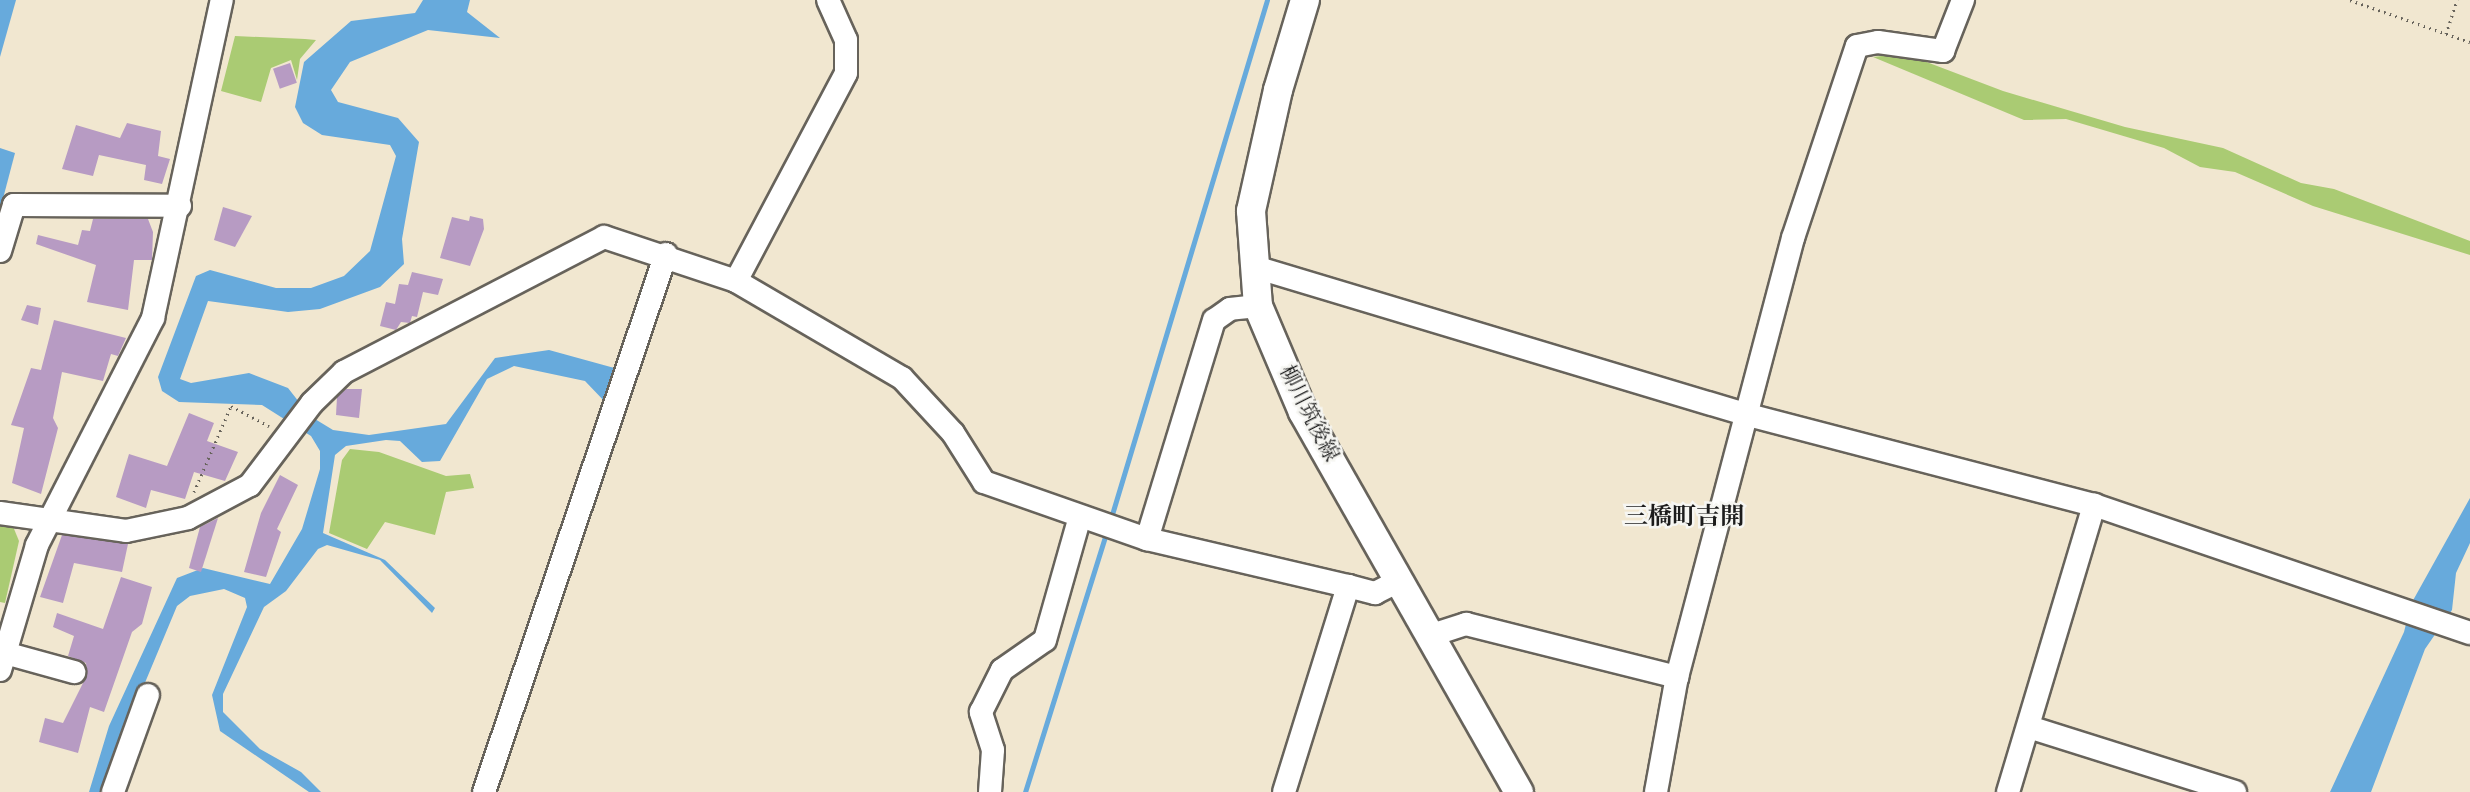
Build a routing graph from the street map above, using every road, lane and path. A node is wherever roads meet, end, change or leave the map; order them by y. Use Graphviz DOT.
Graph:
graph roads {
  1 [pos="222,0"];
  2 [pos="828,0"];
  3 [pos="1305,0"];
  4 [pos="1963,0"];
  5 [pos="2350,0"];
  6 [pos="2457,0"];
  7 [pos="2446,34"];
  8 [pos="2470,42"];
  9 [pos="180,206"];
  10 [pos="0,251"];
  11 [pos="666,254"];
  12 [pos="1255,267"];
  13 [pos="736,281"];
  14 [pos="1258,306"];
  15 [pos="1749,415"];
  16 [pos="288,433"];
  17 [pos="2094,505"];
  18 [pos="0,513"];
  19 [pos="184,519"];
  20 [pos="1079,520"];
  21 [pos="48,522"];
  22 [pos="1147,539"];
  23 [pos="1401,580"];
  24 [pos="1348,586"];
  25 [pos="8,607"];
  26 [pos="2461,630"];
  27 [pos="1432,635"];
  28 [pos="2,662"];
  29 [pos="74,672"];
  30 [pos="1677,677"];
  31 [pos="148,696"];
  32 [pos="2029,727"];
  33 [pos="113,792"];
  34 [pos="484,792"];
  35 [pos="990,792"];
  36 [pos="1284,792"];
  37 [pos="1520,792"];
  38 [pos="1656,792"];
  39 [pos="2008,792"];
  40 [pos="2235,792"];
  1 -- 9 [label="street"];
  2 -- 13 [label="street"];
  3 -- 12 [label="main road, 柳川筑後線"];
  4 -- 15 [label="street"];
  5 -- 7 [label="path"];
  6 -- 7 [label="path"];
  7 -- 8 [label="path"];
  9 -- 10 [label="street"];
  9 -- 21 [label="street"];
  11 -- 13 [label="street"];
  11 -- 16 [label="street"];
  11 -- 34 [label="street"];
  12 -- 14 [label="main road, 柳川筑後線"];
  12 -- 15 [label="street"];
  13 -- 20 [label="street"];
  14 -- 22 [label="street"];
  14 -- 23 [label="main road, 柳川筑後線"];
  15 -- 17 [label="street"];
  15 -- 30 [label="street"];
  16 -- 19 [label="street"];
  16 -- 19 [label="path"];
  17 -- 26 [label="street"];
  17 -- 32 [label="street"];
  18 -- 21 [label="street"];
  19 -- 21 [label="street"];
  20 -- 22 [label="street"];
  20 -- 35 [label="street"];
  21 -- 25 [label="street"];
  22 -- 24 [label="street"];
  23 -- 24 [label="street"];
  23 -- 27 [label="main road, 柳川筑後線"];
  24 -- 36 [label="street"];
  25 -- 28 [label="street"];
  27 -- 30 [label="street"];
  27 -- 37 [label="main road, 柳川筑後線"];
  28 -- 29 [label="street"];
  30 -- 38 [label="street"];
  31 -- 33 [label="street"];
  32 -- 39 [label="street"];
  32 -- 40 [label="street"];
}
